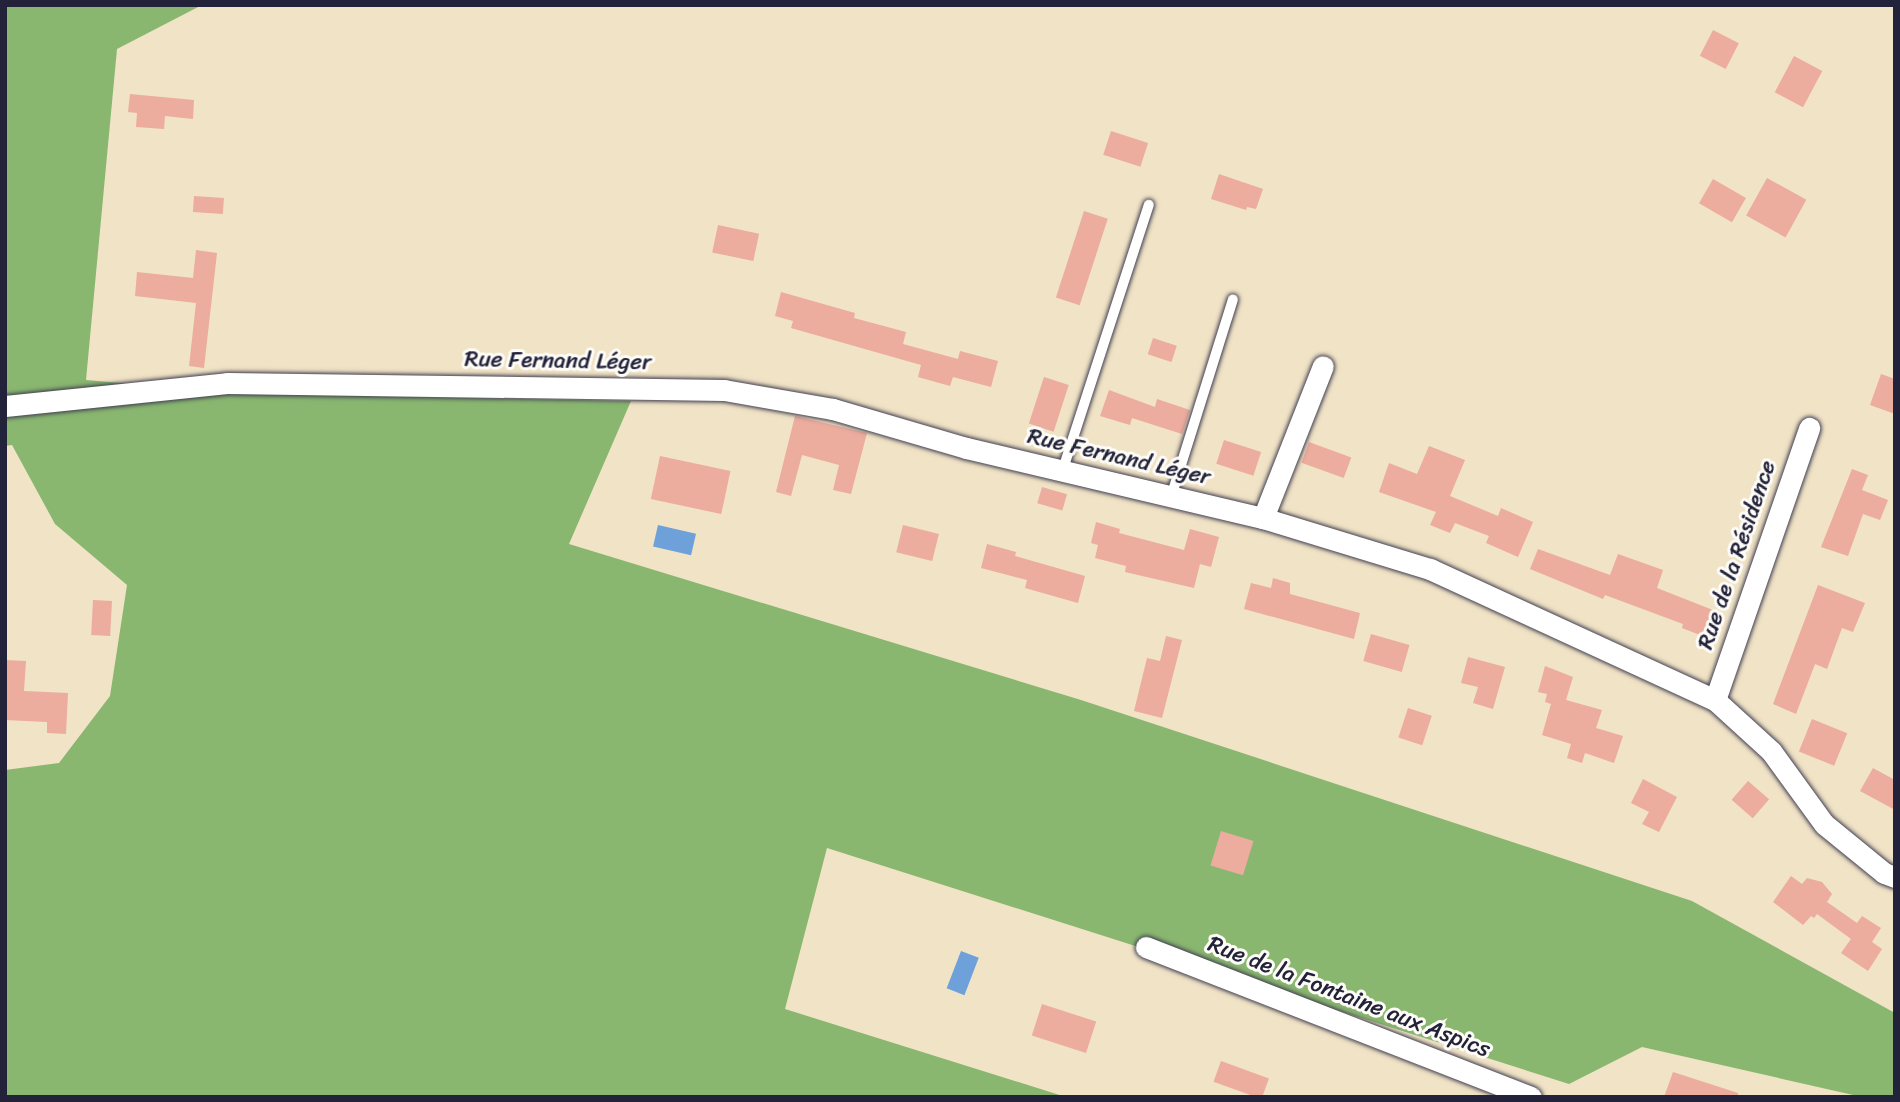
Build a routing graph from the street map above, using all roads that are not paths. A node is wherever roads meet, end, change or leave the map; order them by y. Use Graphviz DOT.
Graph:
graph roads {
  1 [pos="1149,205"];
  2 [pos="1233,299"];
  3 [pos="1324,366"];
  4 [pos="5,406"];
  5 [pos="1809,428"];
  6 [pos="1062,472"];
  7 [pos="1171,497"];
  8 [pos="1263,518"];
  9 [pos="1715,700"];
  10 [pos="1895,877"];
  11 [pos="1146,947"];
  12 [pos="1531,1097"];
  1 -- 6 [label="lane"];
  2 -- 7 [label="lane"];
  3 -- 8 [label="street"];
  4 -- 6 [label="street, Rue Fernand Léger"];
  5 -- 9 [label="street, Rue de la Résidence"];
  6 -- 7 [label="street, Rue Fernand Léger"];
  7 -- 8 [label="street, Rue Fernand Léger"];
  8 -- 9 [label="street, Rue Fernand Léger"];
  9 -- 10 [label="street, Rue Fernand Léger"];
  11 -- 12 [label="street, Rue de la Fontaine aux Aspics"];
}
